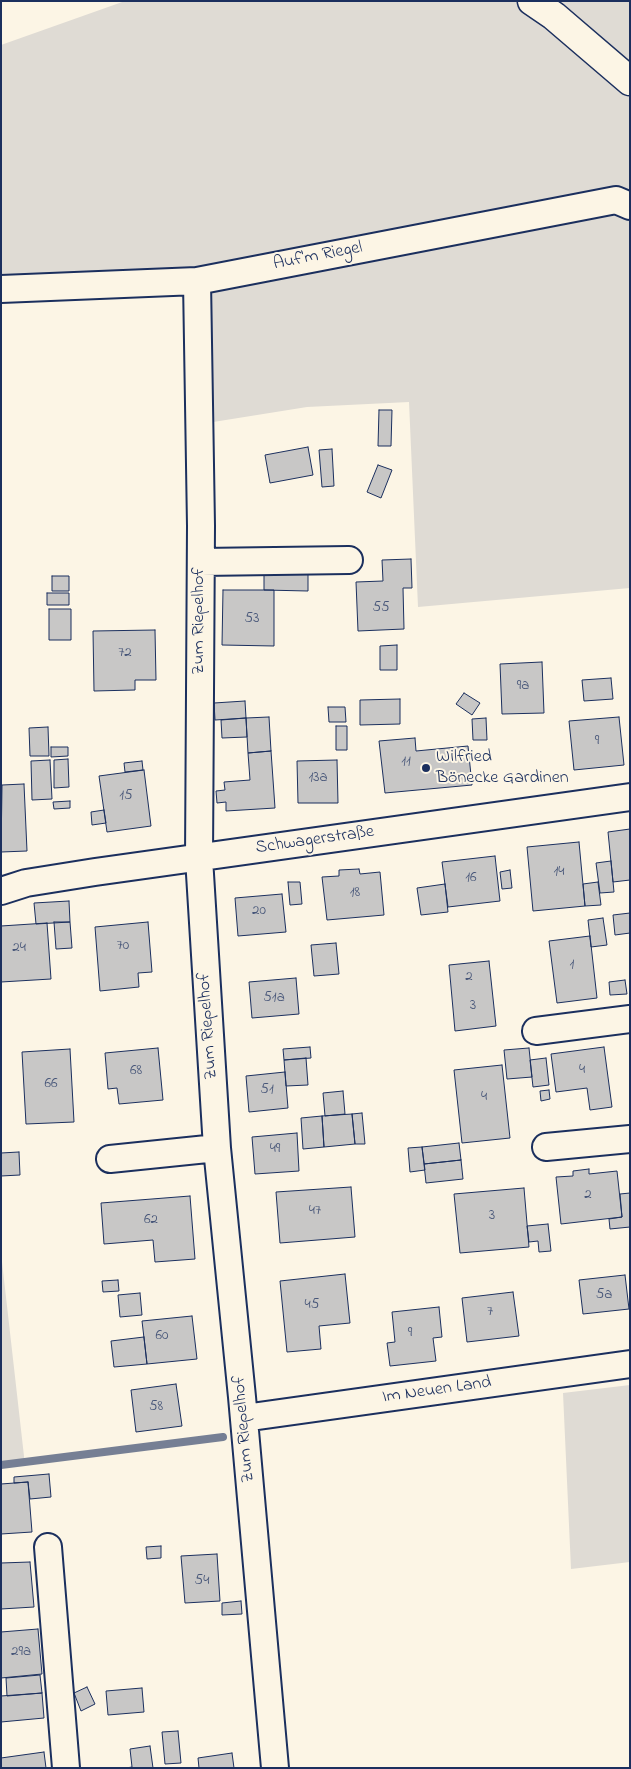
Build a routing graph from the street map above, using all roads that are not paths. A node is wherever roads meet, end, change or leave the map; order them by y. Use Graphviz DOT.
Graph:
graph roads {
  1 [pos="532,1"];
  2 [pos="630,81"];
  3 [pos="630,206"];
  4 [pos="197,281"];
  5 [pos="1,289"];
  6 [pos="349,560"];
  7 [pos="200,562"];
  8 [pos="630,797"];
  9 [pos="199,858"];
  10 [pos="1,891"];
  11 [pos="630,1019"];
  12 [pos="536,1031"];
  13 [pos="630,1139"];
  14 [pos="217,1148"];
  15 [pos="546,1148"];
  16 [pos="110,1159"];
  17 [pos="630,1364"];
  18 [pos="244,1418"];
  19 [pos="48,1547"];
  20 [pos="66,1768"];
  21 [pos="275,1768"];
  1 -- 2 [label="highway"];
  3 -- 4 [label="street, Auf'm Riegel"];
  4 -- 5 [label="street, Auf'm Riegel"];
  4 -- 7 [label="street, Zum Riepelhof"];
  6 -- 7 [label="street"];
  7 -- 9 [label="street, Zum Riepelhof"];
  8 -- 9 [label="street, Schwagerstraße"];
  9 -- 10 [label="street, Schwagerstraße"];
  9 -- 14 [label="street, Zum Riepelhof"];
  11 -- 12 [label="street"];
  13 -- 15 [label="street"];
  14 -- 16 [label="street"];
  14 -- 18 [label="street, Zum Riepelhof"];
  17 -- 18 [label="street, Im Neuen Land"];
  18 -- 21 [label="street, Zum Riepelhof"];
  19 -- 20 [label="street"];
}
